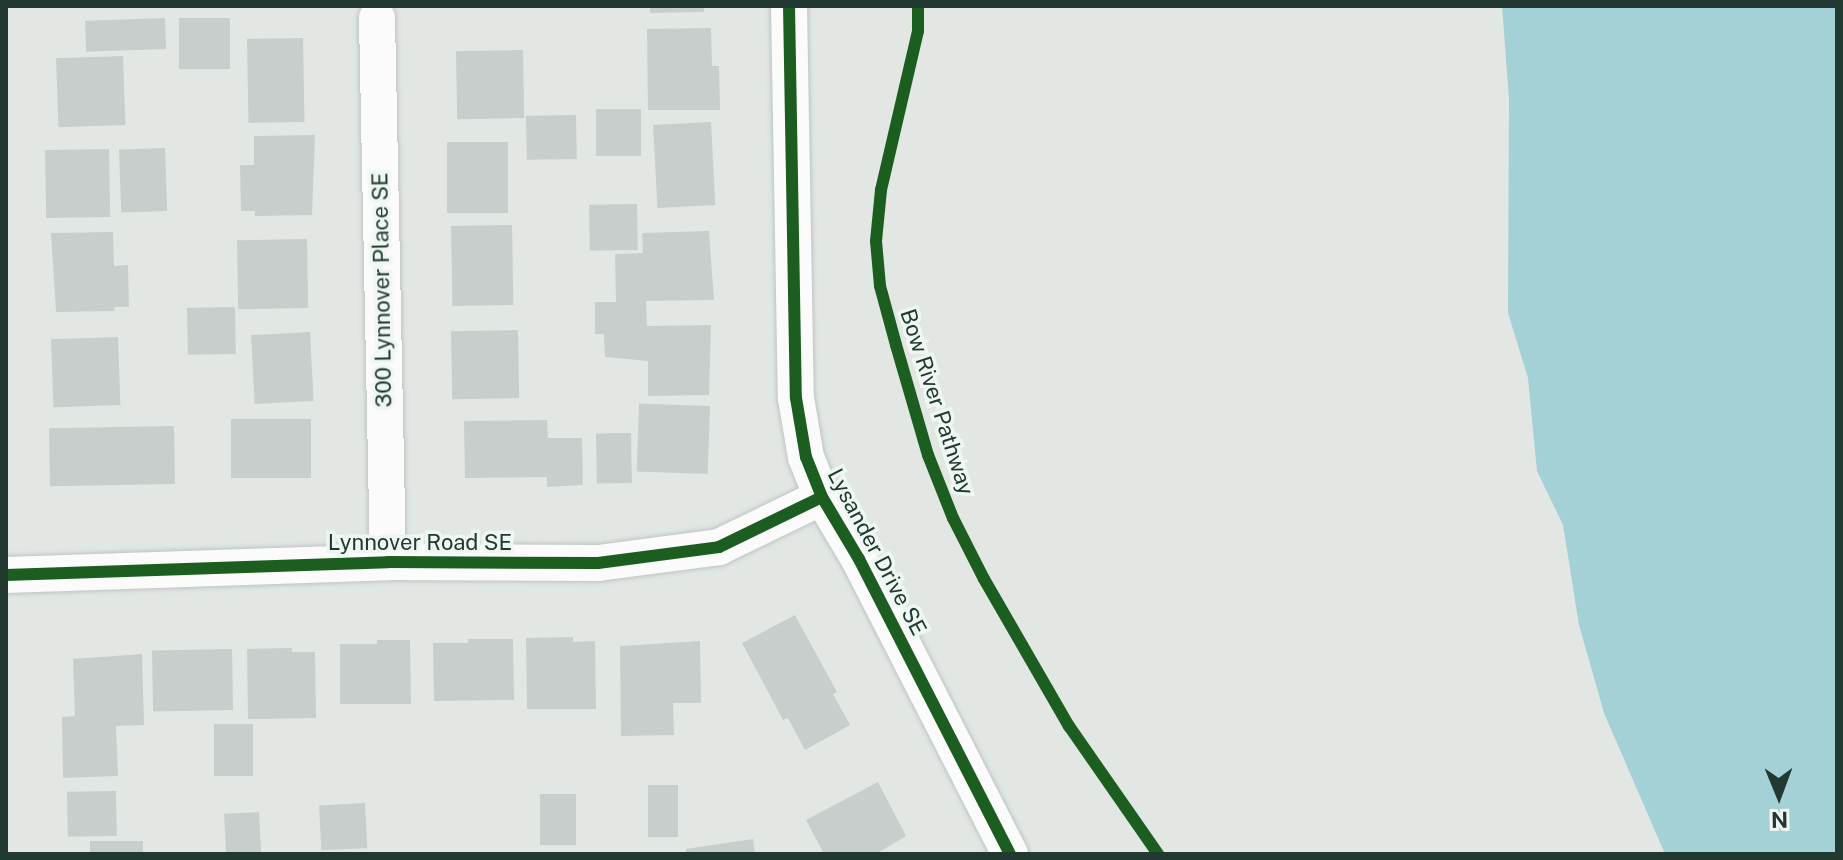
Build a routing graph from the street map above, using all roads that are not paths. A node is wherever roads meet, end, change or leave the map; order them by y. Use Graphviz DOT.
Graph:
graph roads {
  1 [pos="789,6"];
  2 [pos="377,18"];
  3 [pos="822,497"];
  4 [pos="388,562"];
  5 [pos="6,575"];
  6 [pos="1010,854"];
  1 -- 3 [label="street, Lysander Drive SE"];
  2 -- 4 [label="street, 300 Lynnover Place SE"];
  3 -- 4 [label="street, Lynnover Road SE"];
  3 -- 6 [label="street, Lysander Drive SE"];
  4 -- 5 [label="street, Lynnover Road SE"];
}
